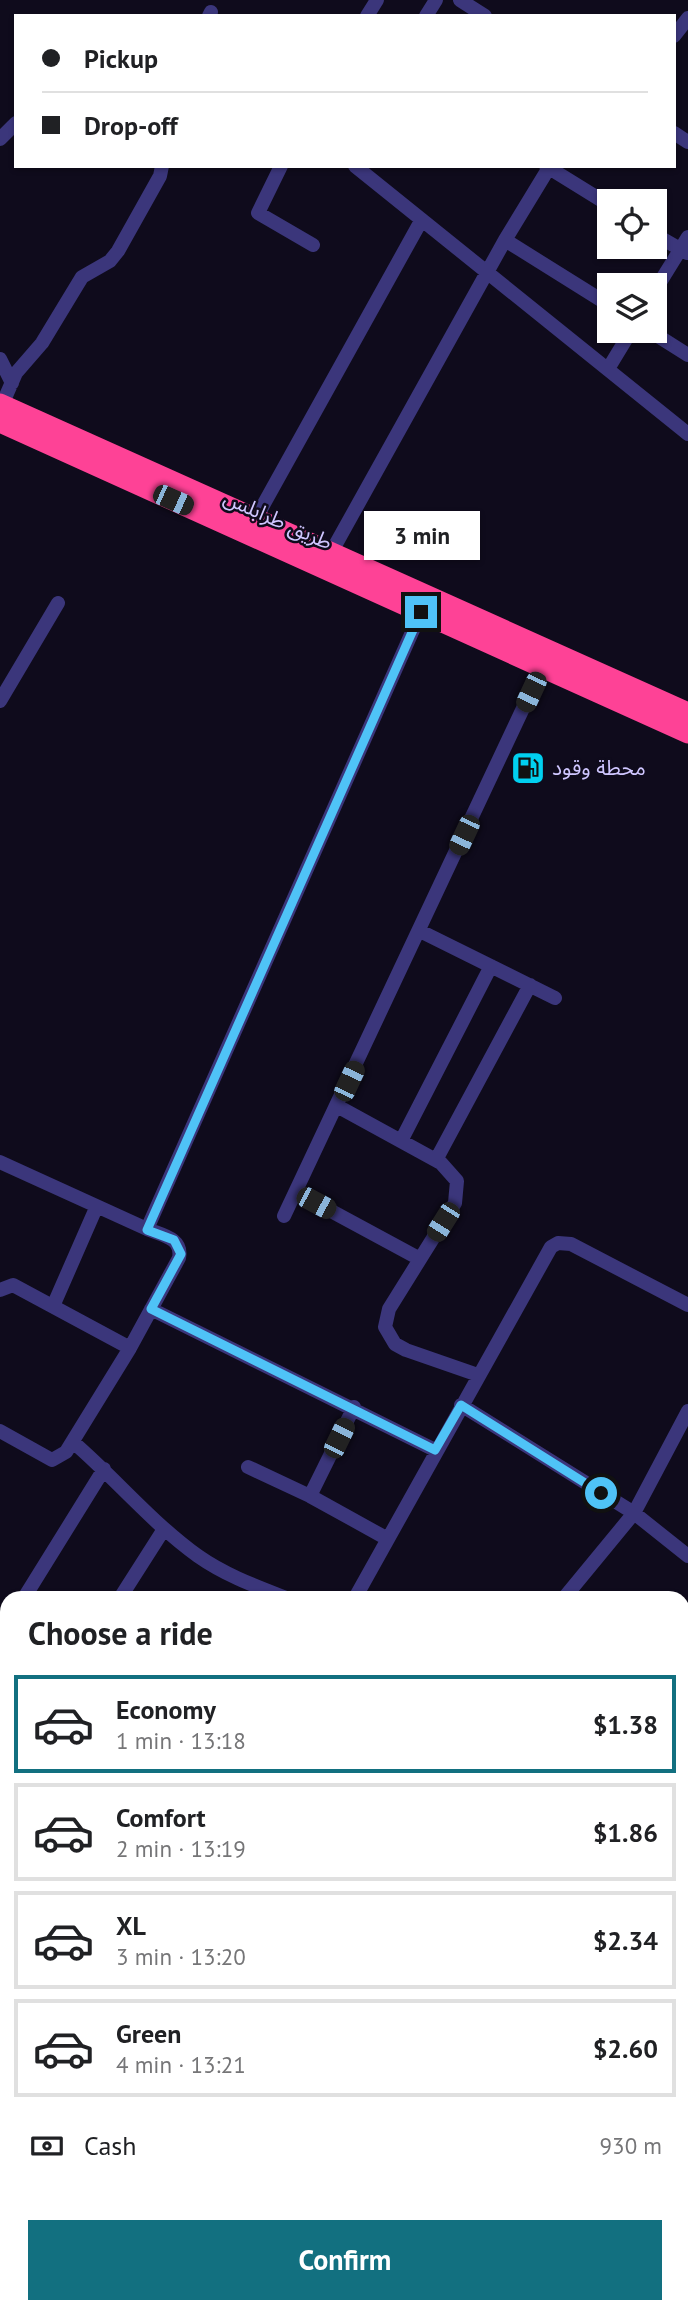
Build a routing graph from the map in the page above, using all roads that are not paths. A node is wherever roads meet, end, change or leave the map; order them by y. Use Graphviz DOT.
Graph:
graph roads {
  1 [pos="460,0"];
  2 [pos="482,14"];
  3 [pos="688,18"];
  4 [pos="676,33"];
  5 [pos="14,125"];
  6 [pos="0,139"];
  7 [pos="162,168"];
  8 [pos="280,168"];
  9 [pos="357,168"];
  10 [pos="547,168"];
  11 [pos="550,168"];
  12 [pos="597,198"];
  13 [pos="421,221"];
  14 [pos="667,239"];
  15 [pos="505,240"];
  16 [pos="313,245"];
  17 [pos="685,247"];
  18 [pos="486,272"];
  19 [pos="667,273"];
  20 [pos="597,298"];
  21 [pos="667,342"];
  22 [pos="624,343"];
  23 [pos="688,355"];
  24 [pos="0,359"];
  25 [pos="608,369"];
  26 [pos="12,383"];
  27 [pos="1,410"];
  28 [pos="688,434"];
  29 [pos="256,518"];
  30 [pos="332,551"];
  31 [pos="58,603"];
  32 [pos="421,612"];
  33 [pos="542,668"];
  34 [pos="0,701"];
  35 [pos="688,713"];
  36 [pos="688,733"];
  37 [pos="420,931"];
  38 [pos="491,966"];
  39 [pos="530,985"];
  40 [pos="555,998"];
  41 [pos="337,1106"];
  42 [pos="401,1141"];
  43 [pos="436,1160"];
  44 [pos="0,1162"];
  45 [pos="296,1192"];
  46 [pos="96,1208"];
  47 [pos="284,1216"];
  48 [pos="147,1230"];
  49 [pos="420,1259"];
  50 [pos="0,1290"];
  51 [pos="54,1304"];
  52 [pos="688,1305"];
  53 [pos="151,1309"];
  54 [pos="130,1348"];
  55 [pos="478,1375"];
  56 [pos="461,1405"];
  57 [pos="354,1407"];
  58 [pos="688,1411"];
  59 [pos="0,1431"];
  60 [pos="73,1442"];
  61 [pos="435,1450"];
  62 [pos="248,1467"];
  63 [pos="104,1469"];
  64 [pos="310,1496"];
  65 [pos="634,1513"];
  66 [pos="164,1529"];
  67 [pos="386,1538"];
  68 [pos="688,1556"];
  69 [pos="28,1591"];
  70 [pos="124,1591"];
  71 [pos="268,1591"];
  72 [pos="359,1591"];
  73 [pos="570,1591"];
  1 -- 2 [label="street"];
  3 -- 4 [label="street"];
  5 -- 6 [label="street"];
  7 -- 26 [label="street"];
  8 -- 16 [label="street"];
  9 -- 13 [label="street"];
  10 -- 15 [label="street"];
  11 -- 12 [label="street"];
  13 -- 18 [label="street"];
  13 -- 29 [label="street"];
  14 -- 17 [label="street"];
  15 -- 18 [label="street"];
  15 -- 20 [label="street"];
  17 -- 19 [label="street"];
  18 -- 25 [label="street"];
  18 -- 30 [label="street"];
  21 -- 23 [label="street"];
  22 -- 25 [label="street"];
  24 -- 26 [label="street"];
  25 -- 28 [label="street"];
  26 -- 27 [label="street"];
  27 -- 29 [label="highway"];
  27 -- 32 [label="highway, طريق طرابلس"];
  29 -- 30 [label="highway"];
  30 -- 35 [label="highway"];
  31 -- 34 [label="street"];
  32 -- 33 [label="highway, طريق طرابلس"];
  32 -- 48 [label="street"];
  33 -- 36 [label="highway, طريق طرابلس"];
  33 -- 37 [label="street"];
  37 -- 38 [label="street"];
  37 -- 41 [label="street"];
  38 -- 39 [label="street"];
  38 -- 42 [label="street"];
  39 -- 40 [label="street"];
  39 -- 43 [label="street"];
  41 -- 42 [label="street"];
  41 -- 45 [label="street"];
  42 -- 43 [label="street"];
  43 -- 49 [label="street"];
  44 -- 46 [label="street"];
  45 -- 47 [label="street"];
  45 -- 49 [label="street"];
  46 -- 48 [label="street"];
  46 -- 51 [label="street"];
  48 -- 53 [label="street"];
  49 -- 55 [label="street"];
  50 -- 51 [label="street"];
  51 -- 54 [label="street"];
  52 -- 55 [label="street"];
  53 -- 54 [label="street"];
  53 -- 57 [label="street"];
  54 -- 60 [label="street"];
  55 -- 56 [label="street"];
  56 -- 61 [label="street"];
  56 -- 65 [label="street"];
  57 -- 61 [label="street"];
  57 -- 64 [label="street"];
  58 -- 65 [label="street"];
  59 -- 60 [label="street"];
  60 -- 63 [label="street"];
  61 -- 67 [label="street"];
  62 -- 64 [label="street"];
  63 -- 66 [label="street"];
  63 -- 69 [label="street"];
  64 -- 67 [label="street"];
  65 -- 68 [label="street"];
  65 -- 73 [label="street"];
  66 -- 70 [label="street"];
  66 -- 71 [label="street"];
  67 -- 72 [label="street"];
}
